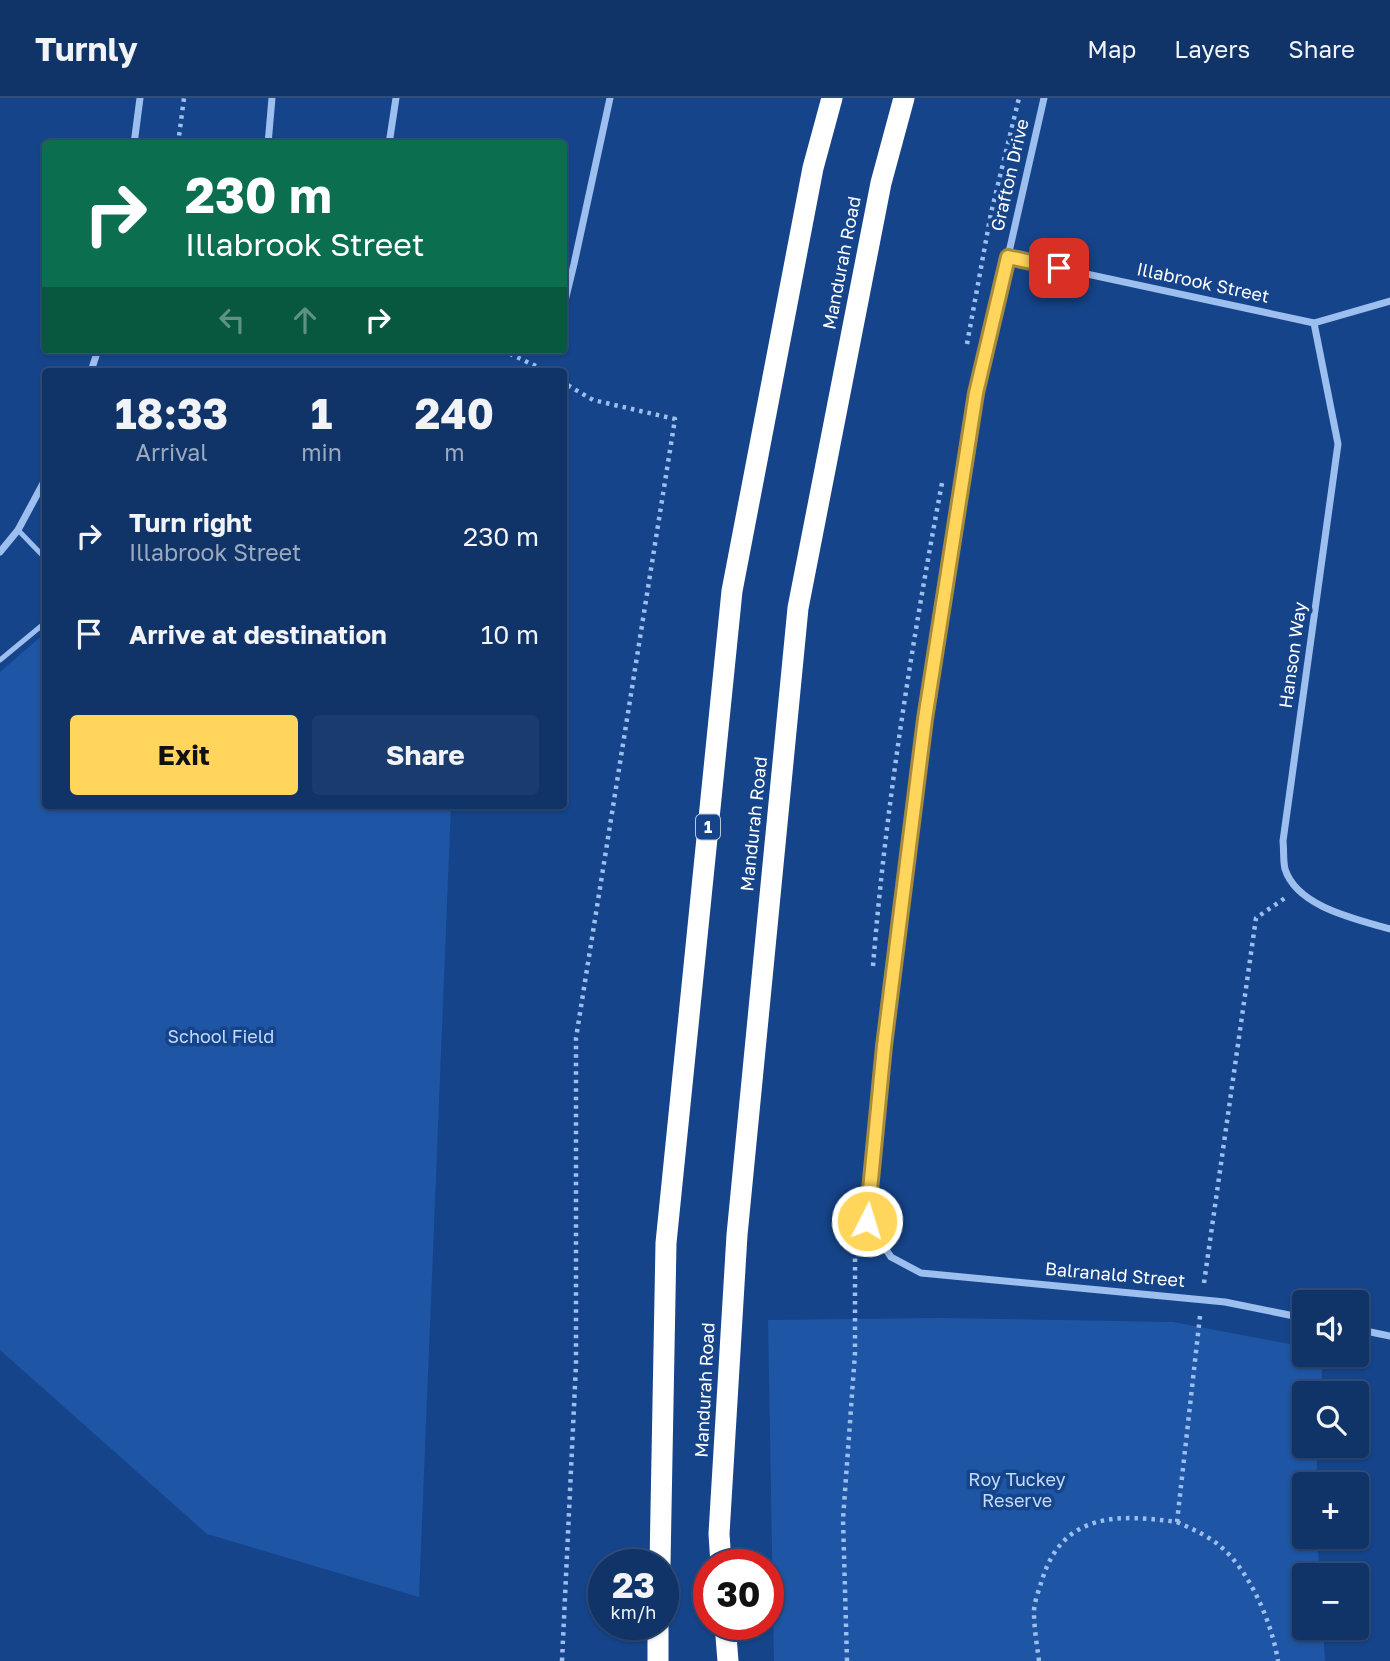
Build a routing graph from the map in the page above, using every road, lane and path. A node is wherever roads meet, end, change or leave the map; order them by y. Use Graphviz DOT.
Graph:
graph roads {
  1 [pos="140,98"];
  2 [pos="184,98"];
  3 [pos="272,98"];
  4 [pos="396,98"];
  5 [pos="610,98"];
  6 [pos="832,98"];
  7 [pos="904,98"];
  8 [pos="1044,98"];
  9 [pos="135,140"];
  10 [pos="179,140"];
  11 [pos="268,140"];
  12 [pos="390,140"];
  13 [pos="1008,257"];
  14 [pos="567,292"];
  15 [pos="1390,300"];
  16 [pos="1314,323"];
  17 [pos="510,354"];
  18 [pos="540,368"];
  19 [pos="567,385"];
  20 [pos="42,485"];
  21 [pos="18,530"];
  22 [pos="0,552"];
  23 [pos="42,555"];
  24 [pos="42,625"];
  25 [pos="0,660"];
  26 [pos="1390,929"];
  27 [pos="921,1273"];
  28 [pos="1292,1316"];
  29 [pos="1369,1332"];
  30 [pos="1390,1336"];
  31 [pos="1177,1522"];
  32 [pos="660,1549"];
  33 [pos="720,1549"];
  34 [pos="658,1640"];
  35 [pos="726,1640"];
  36 [pos="562,1661"];
  37 [pos="658,1661"];
  38 [pos="727,1661"];
  39 [pos="1278,1661"];
  1 -- 9 [label="street"];
  2 -- 10 [label="path"];
  3 -- 11 [label="street"];
  4 -- 12 [label="street"];
  5 -- 14 [label="street"];
  6 -- 32 [label="highway, 1"];
  7 -- 33 [label="highway, Mandurah Road"];
  8 -- 13 [label="street, Grafton Drive"];
  13 -- 16 [label="street, Illabrook Street"];
  13 -- 27 [label="street, Grafton Drive"];
  15 -- 16 [label="street, Illabrook Street"];
  16 -- 26 [label="street, Hanson Way"];
  17 -- 18 [label="path"];
  19 -- 36 [label="path"];
  20 -- 21 [label="street"];
  21 -- 22 [label="street"];
  21 -- 23 [label="lane"];
  24 -- 25 [label="lane"];
  27 -- 28 [label="street, Balranald Street"];
  29 -- 30 [label="street"];
  31 -- 39 [label="path"];
  34 -- 37 [label="highway"];
  35 -- 38 [label="highway"];
}
